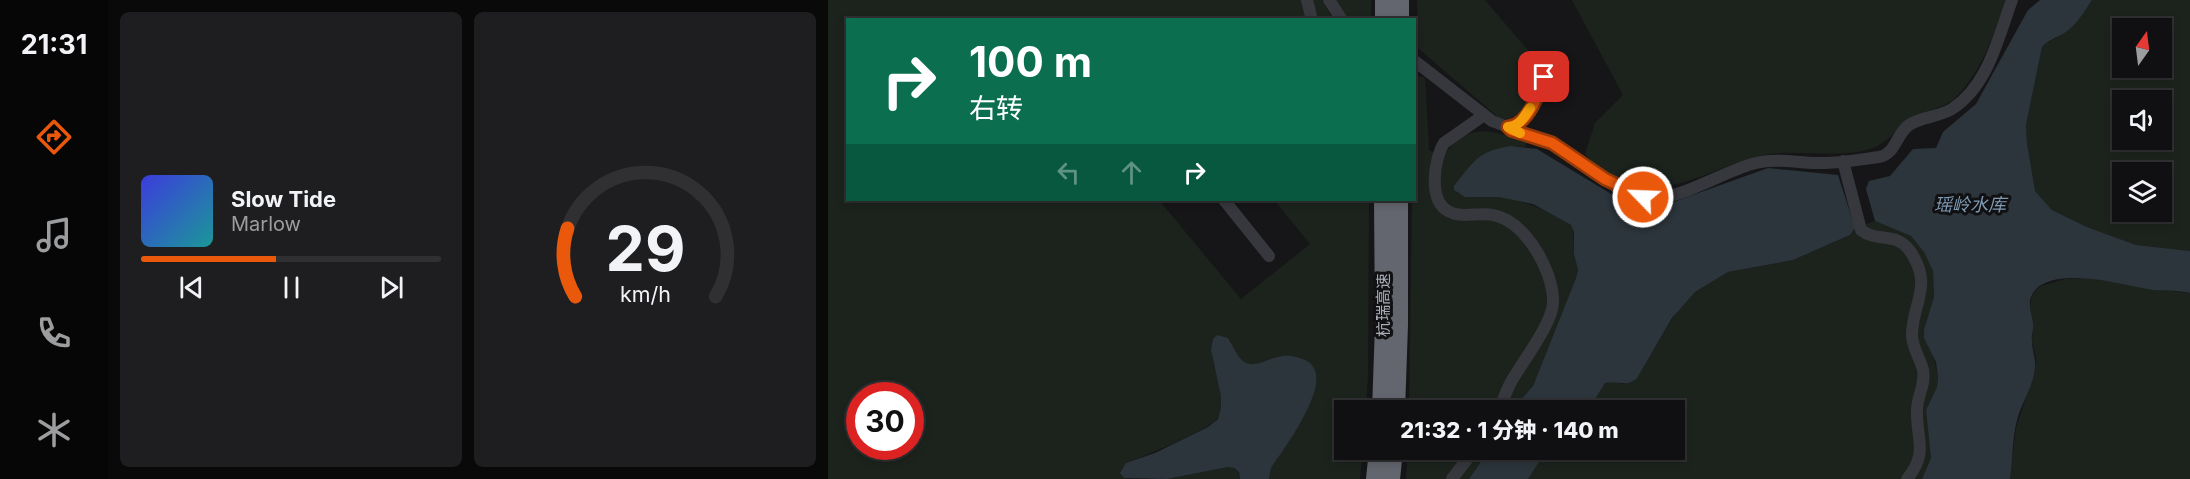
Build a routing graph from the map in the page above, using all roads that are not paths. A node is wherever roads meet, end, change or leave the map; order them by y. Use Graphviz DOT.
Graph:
graph roads {
  1 [pos="1307,0"];
  2 [pos="1329,0"];
  3 [pos="1384,0"];
  4 [pos="1400,0"];
  5 [pos="2012,0"];
  6 [pos="1312,18"];
  7 [pos="1341,18"];
  8 [pos="1384,18"];
  9 [pos="1400,18"];
  10 [pos="1416,62"];
  11 [pos="1548,65"];
  12 [pos="1484,115"];
  13 [pos="1508,127"];
  14 [pos="1843,160"];
  15 [pos="1225,201"];
  16 [pos="1383,201"];
  17 [pos="1399,201"];
  18 [pos="1269,256"];
  19 [pos="1381,400"];
  20 [pos="1397,400"];
  21 [pos="1503,400"];
  22 [pos="1377,460"];
  23 [pos="1393,460"];
  24 [pos="1466,460"];
  25 [pos="1376,479"];
  26 [pos="1391,479"];
  27 [pos="1452,479"];
  28 [pos="1907,479"];
  1 -- 6 [label="street"];
  2 -- 7 [label="street"];
  3 -- 8 [label="highway"];
  4 -- 9 [label="highway"];
  5 -- 14 [label="street"];
  10 -- 12 [label="street"];
  11 -- 13 [label="street"];
  12 -- 13 [label="street"];
  12 -- 21 [label="street"];
  13 -- 14 [label="street"];
  14 -- 28 [label="street"];
  15 -- 18 [label="street"];
  16 -- 19 [label="highway, 杭瑞高速"];
  17 -- 20 [label="highway, 杭瑞高速"];
  22 -- 25 [label="highway"];
  23 -- 26 [label="highway"];
  24 -- 27 [label="street"];
}
